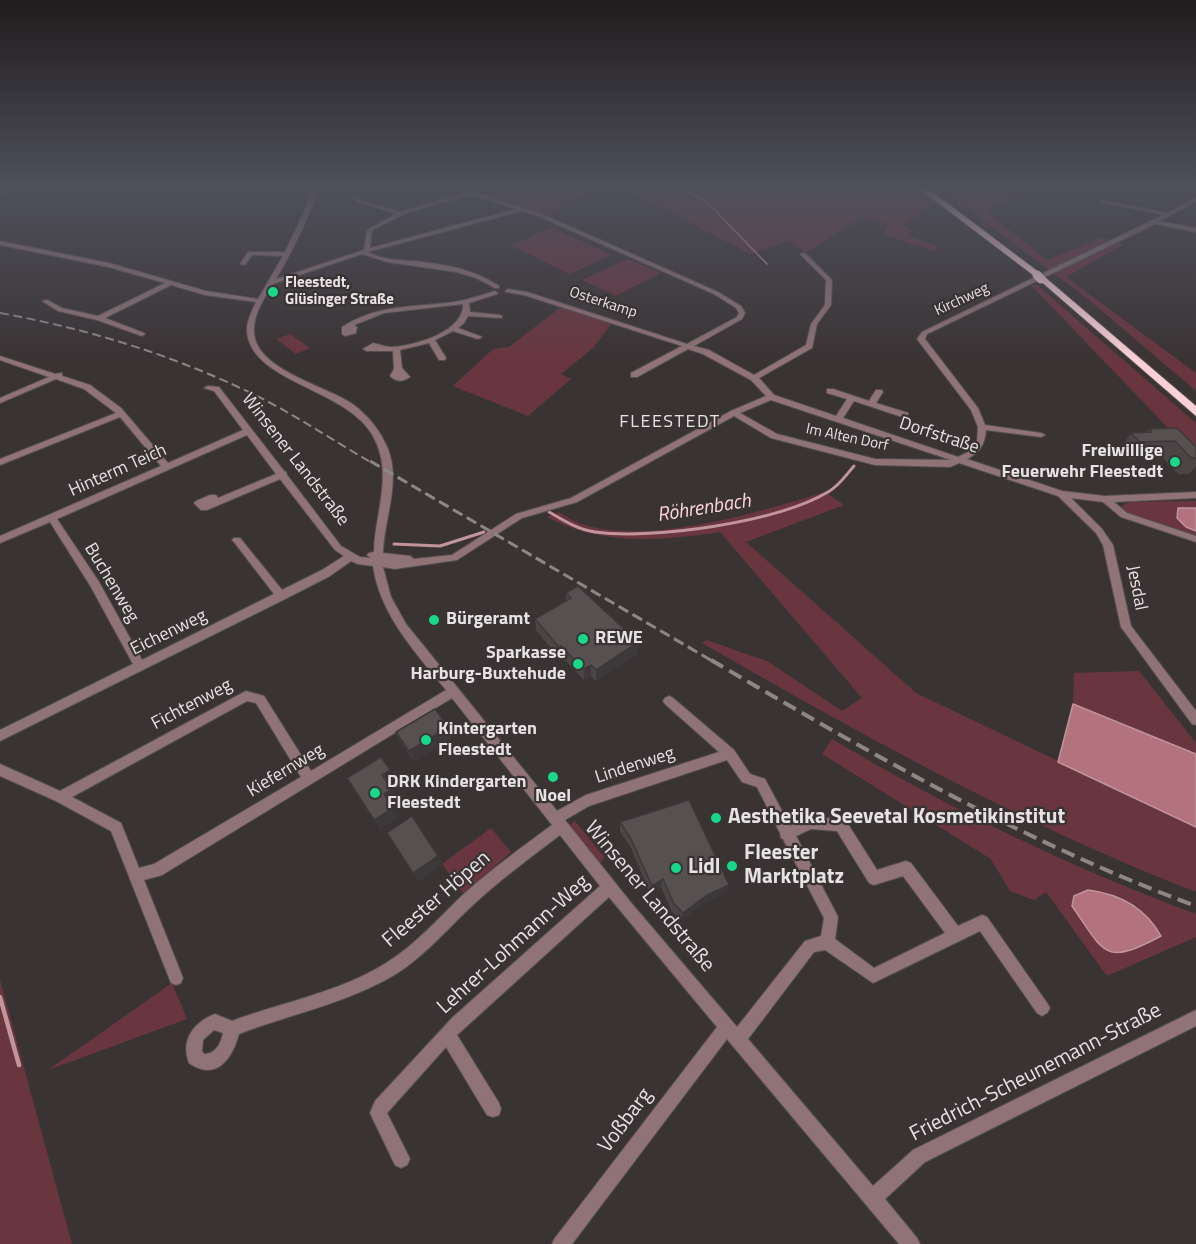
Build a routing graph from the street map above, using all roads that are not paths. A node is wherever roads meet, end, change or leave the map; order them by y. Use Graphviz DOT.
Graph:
graph roads {
  1 [pos="10,245"];
  2 [pos="290,245"];
  3 [pos="366,245"];
  4 [pos="390,245"];
  5 [pos="605,245"];
  6 [pos="1002,245"];
  7 [pos="1006,245"];
  8 [pos="1106,245"];
  9 [pos="365,252"];
  10 [pos="286,254"];
  11 [pos="803,254"];
  12 [pos="243,264"];
  13 [pos="1044,275"];
  14 [pos="272,282"];
  15 [pos="171,283"];
  16 [pos="496,290"];
  17 [pos="45,301"];
  18 [pos="466,301"];
  19 [pos="261,302"];
  20 [pos="466,314"];
  21 [pos="500,317"];
  22 [pos="99,318"];
  23 [pos="349,325"];
  24 [pos="453,329"];
  25 [pos="142,334"];
  26 [pos="478,337"];
  27 [pos="430,340"];
  28 [pos="689,345"];
  29 [pos="0,358"];
  30 [pos="442,358"];
  31 [pos="398,369"];
  32 [pos="59,375"];
  33 [pos="634,375"];
  34 [pos="754,378"];
  35 [pos="208,388"];
  36 [pos="830,391"];
  37 [pos="879,392"];
  38 [pos="771,397"];
  39 [pos="852,398"];
  40 [pos="1196,398"];
  41 [pos="0,401"];
  42 [pos="871,404"];
  43 [pos="1196,412"];
  44 [pos="734,413"];
  45 [pos="121,414"];
  46 [pos="905,415"];
  47 [pos="838,420"];
  48 [pos="981,427"];
  49 [pos="249,431"];
  50 [pos="1041,435"];
  51 [pos="961,460"];
  52 [pos="0,462"];
  53 [pos="167,467"];
  54 [pos="283,474"];
  55 [pos="1061,494"];
  56 [pos="1196,495"];
  57 [pos="1105,499"];
  58 [pos="217,502"];
  59 [pos="52,518"];
  60 [pos="1196,539"];
  61 [pos="0,540"];
  62 [pos="237,540"];
  63 [pos="351,556"];
  64 [pos="379,559"];
  65 [pos="281,596"];
  66 [pos="140,666"];
  67 [pos="453,692"];
  68 [pos="669,701"];
  69 [pos="1196,720"];
  70 [pos="0,736"];
  71 [pos="729,754"];
  72 [pos="0,770"];
  73 [pos="309,779"];
  74 [pos="60,797"];
  75 [pos="558,823"];
  76 [pos="786,834"];
  77 [pos="136,876"];
  78 [pos="609,887"];
  79 [pos="956,936"];
  80 [pos="827,942"];
  81 [pos="176,978"];
  82 [pos="1042,1008"];
  83 [pos="1196,1018"];
  84 [pos="232,1029"];
  85 [pos="732,1033"];
  86 [pos="447,1034"];
  87 [pos="493,1109"];
  88 [pos="401,1159"];
  89 [pos="873,1198"];
  90 [pos="561,1244"];
  91 [pos="911,1244"];
  1 -- 15 [label="street"];
  2 -- 10 [label="street, Winsener Landstraße"];
  3 -- 9 [label="street"];
  4 -- 9 [label="street"];
  5 -- 28 [label="street"];
  6 -- 13 [label="highway"];
  7 -- 13 [label="highway"];
  8 -- 48 [label="street, Kirchweg"];
  9 -- 14 [label="street"];
  9 -- 16 [label="street, Osterkamp"];
  10 -- 12 [label="street"];
  10 -- 14 [label="street, Winsener Landstraße"];
  11 -- 34 [label="street"];
  13 -- 40 [label="highway"];
  13 -- 43 [label="highway"];
  14 -- 19 [label="street, Winsener Landstraße"];
  15 -- 19 [label="street"];
  15 -- 22 [label="street"];
  16 -- 18 [label="street"];
  16 -- 28 [label="street, Osterkamp"];
  17 -- 22 [label="street"];
  18 -- 20 [label="street"];
  18 -- 23 [label="street"];
  19 -- 64 [label="street, Winsener Landstraße"];
  20 -- 21 [label="street"];
  20 -- 24 [label="street"];
  22 -- 25 [label="street"];
  24 -- 26 [label="street"];
  24 -- 27 [label="street"];
  27 -- 30 [label="street"];
  27 -- 31 [label="street"];
  28 -- 33 [label="street"];
  28 -- 34 [label="street, Osterkamp"];
  29 -- 32 [label="street"];
  32 -- 41 [label="street"];
  32 -- 45 [label="street"];
  34 -- 38 [label="street, Osterkamp"];
  35 -- 49 [label="street, Winsener Landstraße"];
  36 -- 39 [label="street"];
  37 -- 42 [label="street"];
  38 -- 44 [label="street"];
  38 -- 47 [label="street, Dorfstraße"];
  39 -- 42 [label="street"];
  39 -- 47 [label="street"];
  42 -- 46 [label="street"];
  44 -- 51 [label="street, Im Alten Dorf"];
  44 -- 64 [label="street"];
  45 -- 52 [label="street"];
  45 -- 53 [label="street"];
  47 -- 51 [label="street, Dorfstraße"];
  48 -- 50 [label="street"];
  48 -- 51 [label="street"];
  49 -- 53 [label="street, Hinterm Teich"];
  49 -- 54 [label="street, Winsener Landstraße"];
  51 -- 55 [label="street, Dorfstraße"];
  53 -- 59 [label="street, Hinterm Teich"];
  54 -- 58 [label="street"];
  54 -- 63 [label="street, Winsener Landstraße"];
  55 -- 57 [label="street, Dorfstraße"];
  55 -- 69 [label="street, Jesdal"];
  56 -- 57 [label="street"];
  57 -- 60 [label="street, Dorfstraße"];
  59 -- 61 [label="street, Hinterm Teich"];
  59 -- 66 [label="street, Buchenweg"];
  62 -- 65 [label="street"];
  63 -- 64 [label="street, Winsener Landstraße"];
  63 -- 65 [label="street, Eichenweg"];
  64 -- 67 [label="street, Winsener Landstraße"];
  65 -- 66 [label="street, Eichenweg"];
  66 -- 70 [label="street, Eichenweg"];
  67 -- 73 [label="street, Kiefernweg"];
  67 -- 75 [label="street, Winsener Landstraße"];
  68 -- 71 [label="street"];
  71 -- 75 [label="street, Lindenweg"];
  71 -- 76 [label="street"];
  72 -- 74 [label="street"];
  73 -- 74 [label="street, Fichtenweg"];
  73 -- 77 [label="street, Kiefernweg"];
  74 -- 77 [label="street"];
  75 -- 78 [label="street, Winsener Landstraße"];
  75 -- 84 [label="street, Fleester Höpen"];
  76 -- 79 [label="street"];
  76 -- 80 [label="street"];
  77 -- 81 [label="street"];
  78 -- 85 [label="street, Winsener Landstraße"];
  78 -- 86 [label="street, Lehrer-Lohmann-Weg"];
  79 -- 80 [label="street"];
  79 -- 82 [label="street"];
  80 -- 85 [label="street, Voßbarg"];
  83 -- 89 [label="street, Friedrich-Scheunemann-Straße"];
  85 -- 89 [label="street, Winsener Landstraße"];
  85 -- 90 [label="street, Voßbarg"];
  86 -- 87 [label="street, Lehrer-Lohmann-Weg"];
  86 -- 88 [label="street, Lehrer-Lohmann-Weg"];
  89 -- 91 [label="street, Winsener Landstraße"];
}
